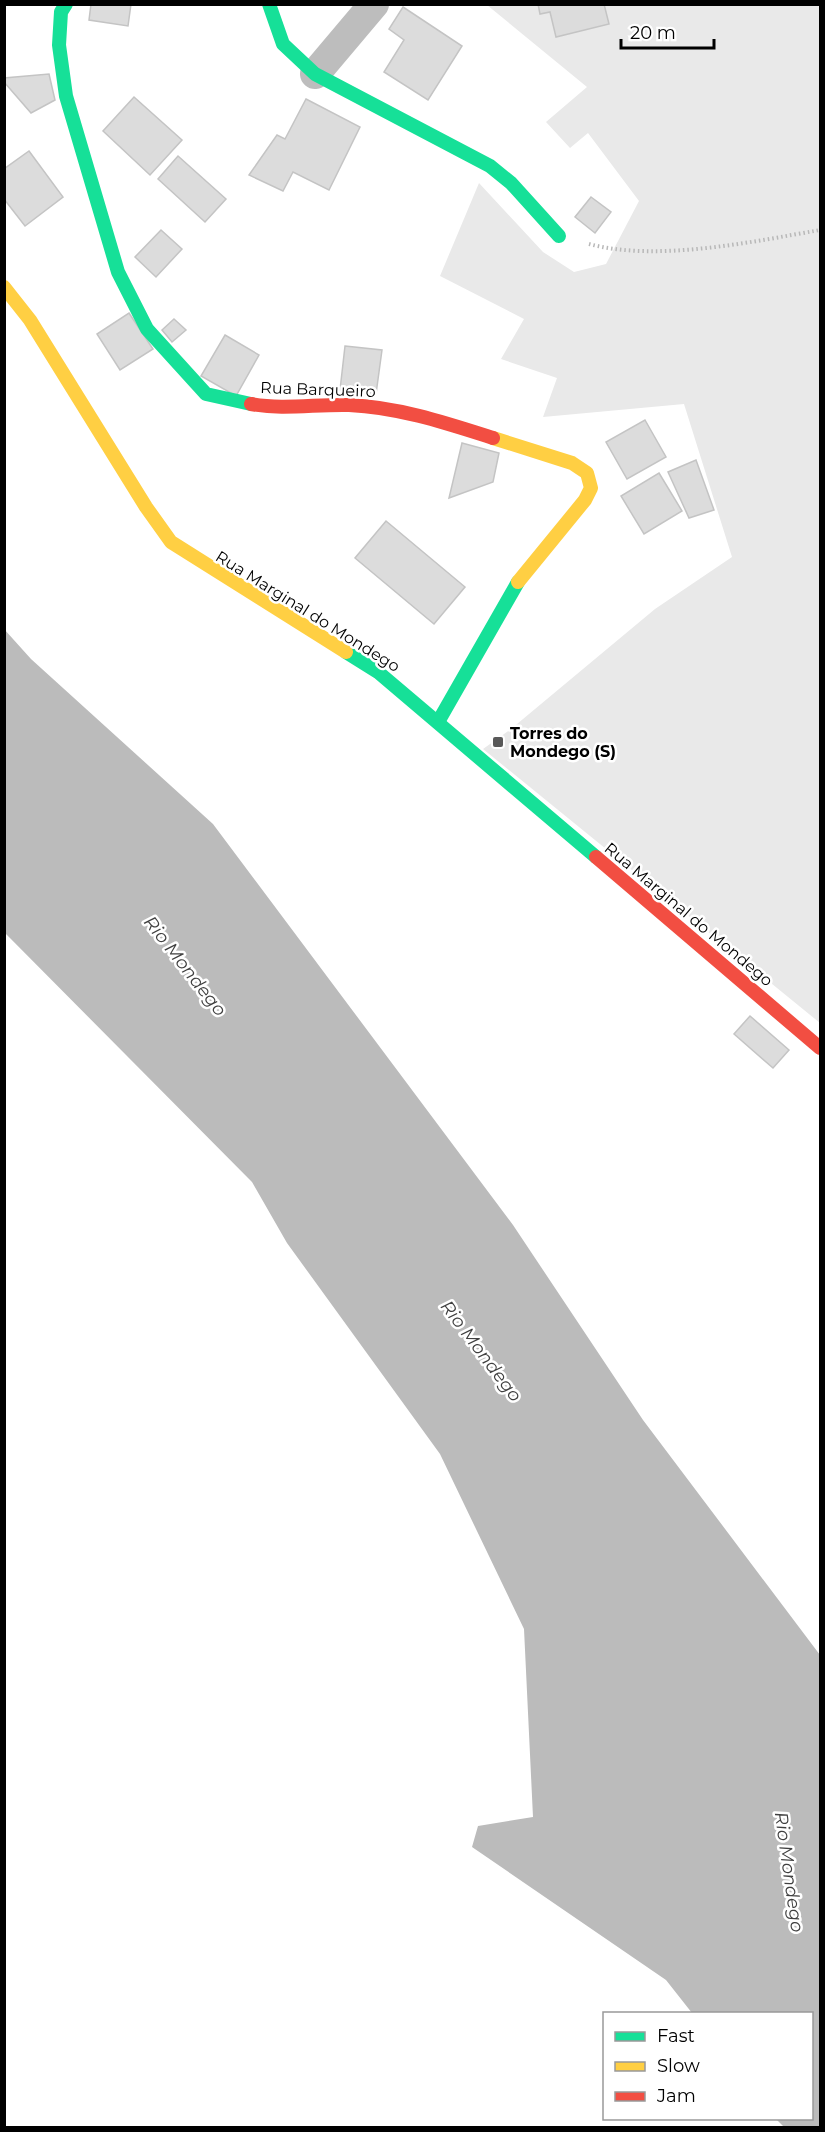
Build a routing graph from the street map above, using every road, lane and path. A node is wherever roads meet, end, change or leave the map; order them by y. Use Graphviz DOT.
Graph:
graph roads {
  1 [pos="66,4"];
  2 [pos="269,4"];
  3 [pos="374,4"];
  4 [pos="315,74"];
  5 [pos="820,230"];
  6 [pos="559,236"];
  7 [pos="4,287"];
  8 [pos="438,722"];
  9 [pos="820,1048"];
  1 -- 8 [label="street, Rua Barqueiro"];
  2 -- 4 [label="street"];
  3 -- 4 [label="street"];
  4 -- 6 [label="street"];
  5 -- 6 [label="path"];
  7 -- 8 [label="street, Rua Marginal do Mondego"];
  8 -- 9 [label="street, Rua Marginal do Mondego"];
}
